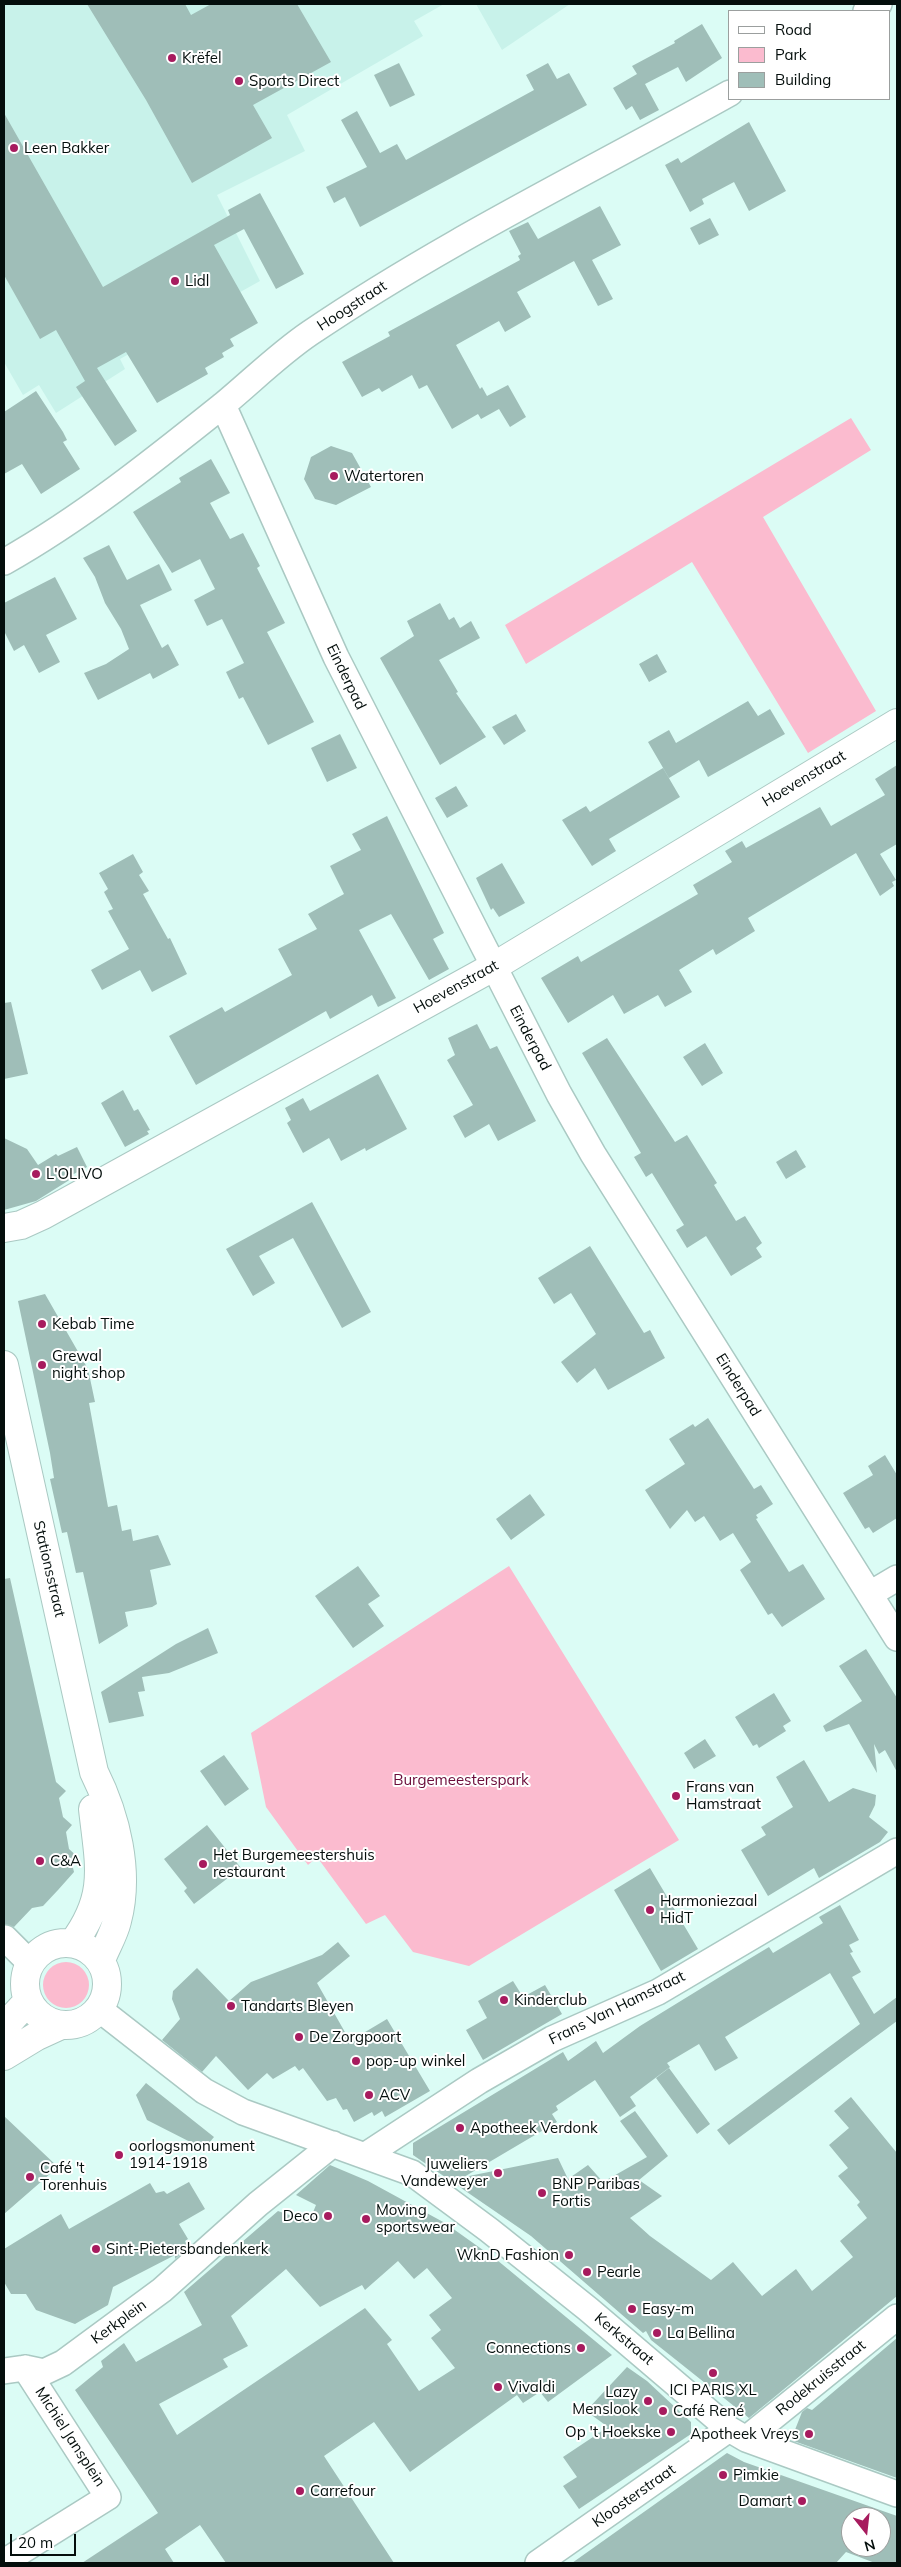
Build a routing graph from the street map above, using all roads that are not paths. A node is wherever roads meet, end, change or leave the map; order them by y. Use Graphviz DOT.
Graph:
graph roads {
  1 [pos="728,94"];
  2 [pos="223,405"];
  3 [pos="4,562"];
  4 [pos="897,723"];
  5 [pos="493,967"];
  6 [pos="4,1228"];
  7 [pos="4,1366"];
  8 [pos="897,1578"];
  9 [pos="870,1594"];
  10 [pos="897,1638"];
  11 [pos="94,1772"];
  12 [pos="897,1851"];
  13 [pos="5,1938"];
  14 [pos="72,1942"];
  15 [pos="101,1960"];
  16 [pos="30,1963"];
  17 [pos="28,2001"];
  18 [pos="99,2009"];
  19 [pos="61,2025"];
  20 [pos="4,2027"];
  21 [pos="4,2056"];
  22 [pos="333,2144"];
  23 [pos="366,2155"];
  24 [pos="897,2316"];
  25 [pos="14,2370"];
  26 [pos="738,2434"];
  27 [pos="897,2494"];
  28 [pos="4,2562"];
  29 [pos="538,2563"];
  1 -- 2 [label="street, Hoogstraat"];
  2 -- 3 [label="street, Hoogstraat"];
  2 -- 5 [label="street, Einderpad"];
  4 -- 5 [label="main road, Hoevenstraat"];
  5 -- 6 [label="main road, Hoevenstraat"];
  5 -- 9 [label="street, Einderpad"];
  7 -- 11 [label="main road, Stationsstraat"];
  8 -- 9 [label="street"];
  9 -- 10 [label="street, Einderpad"];
  11 -- 14 [label="main road, Stationsstraat"];
  11 -- 15 [label="main road, Stationsstraat"];
  12 -- 23 [label="street, Frans Van Hamstraat"];
  13 -- 16 [label="street"];
  14 -- 15 [label="main road"];
  14 -- 16 [label="main road"];
  15 -- 18 [label="main road"];
  16 -- 17 [label="main road"];
  17 -- 19 [label="main road"];
  17 -- 20 [label="main road"];
  18 -- 19 [label="main road"];
  18 -- 22 [label="street"];
  19 -- 21 [label="main road"];
  22 -- 23 [label="street"];
  22 -- 25 [label="street, Kerkplein"];
  23 -- 26 [label="street, Kerkstraat"];
  24 -- 26 [label="street, Rodekruisstraat"];
  25 -- 28 [label="street, Michiel Jansplein"];
  26 -- 27 [label="street, Kerkstraat"];
  26 -- 29 [label="street, Kloosterstraat"];
}
